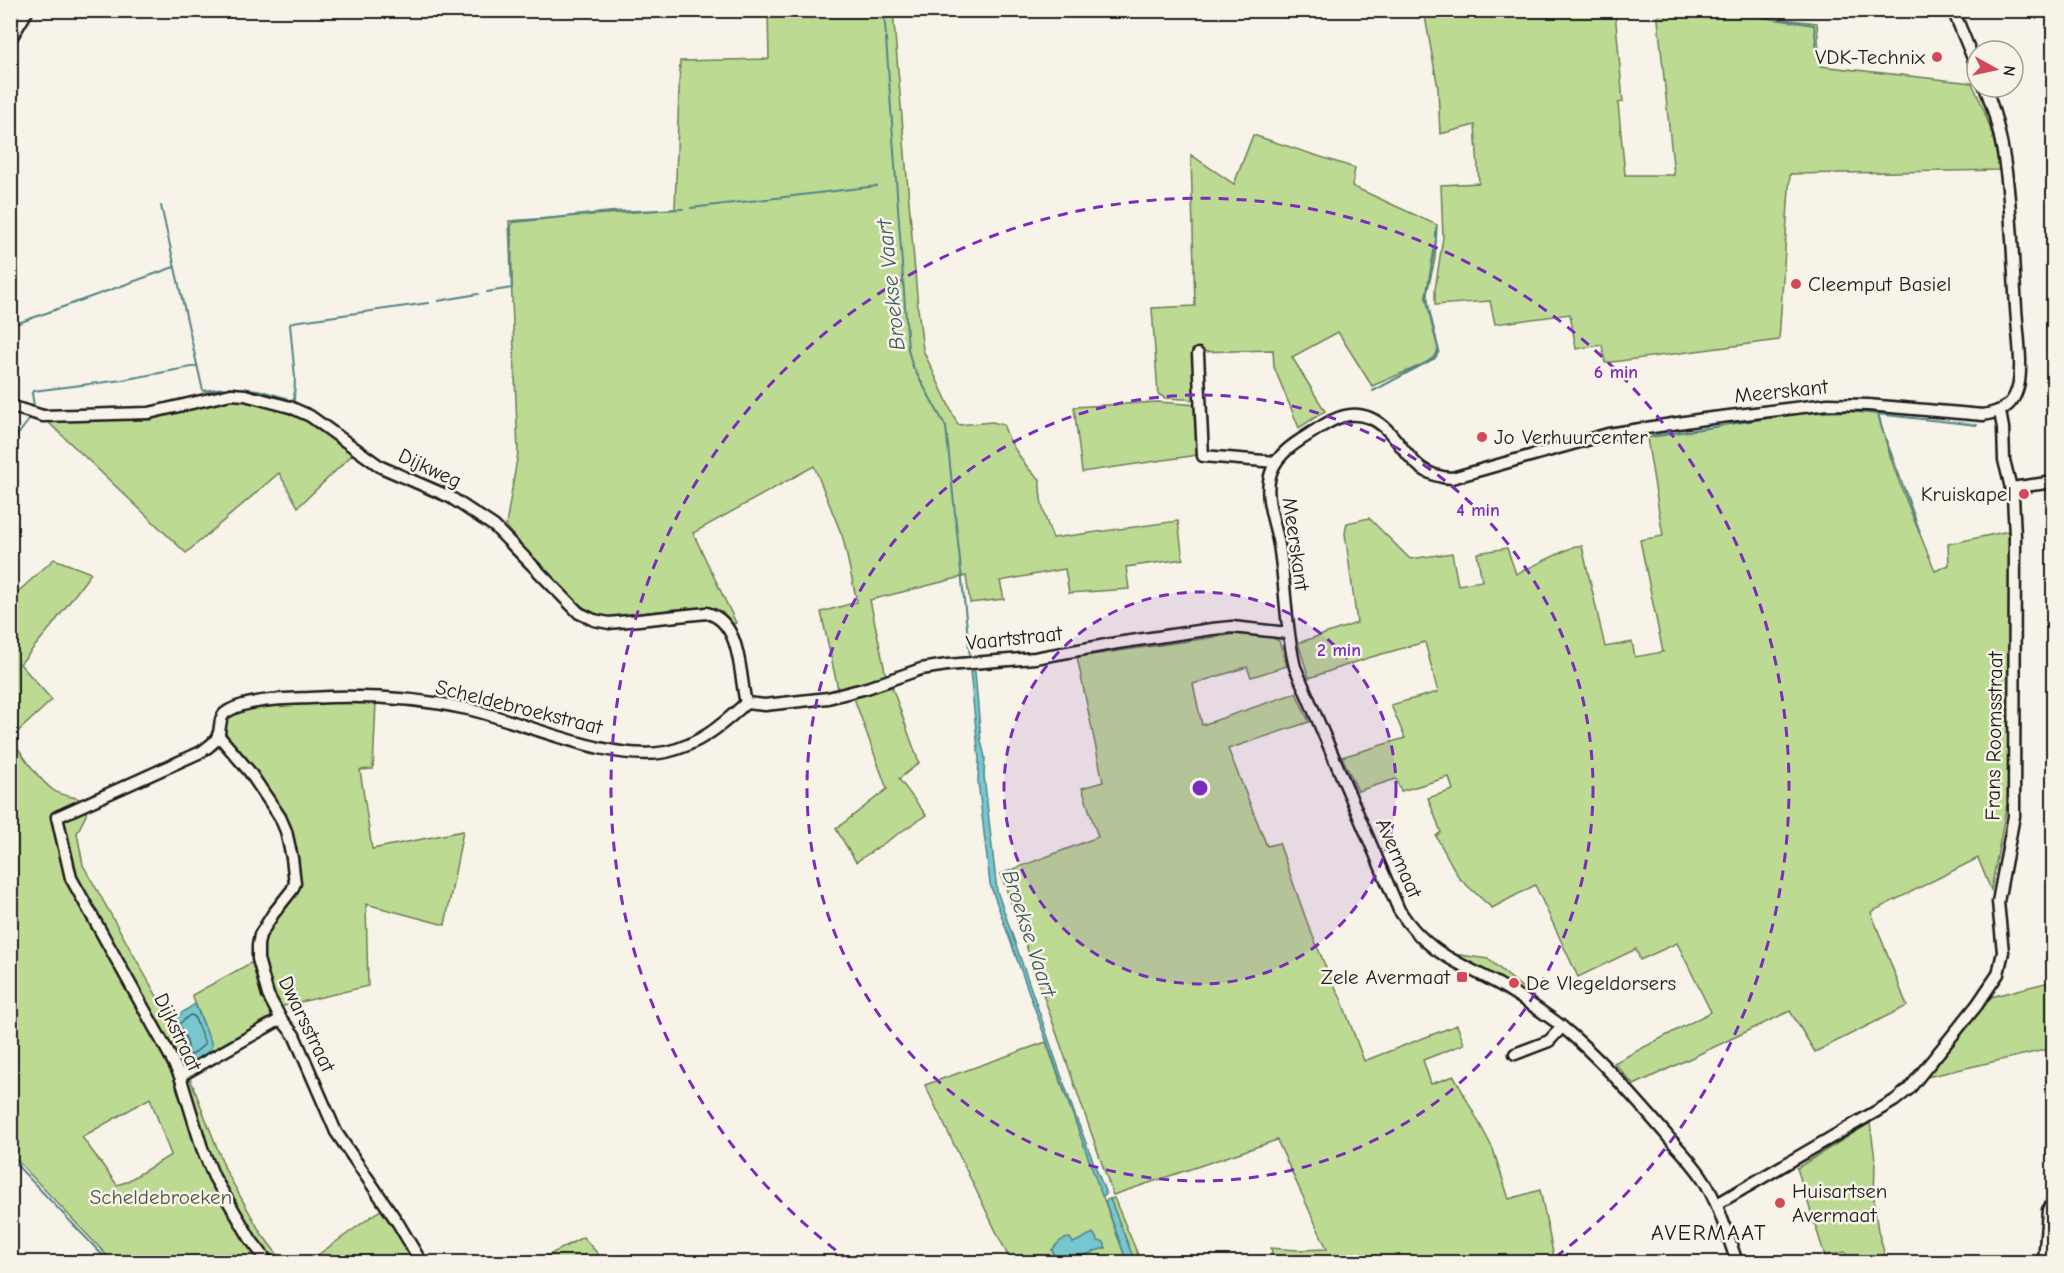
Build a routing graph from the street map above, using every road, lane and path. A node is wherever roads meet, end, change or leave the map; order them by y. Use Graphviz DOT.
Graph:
graph roads {
  1 [pos="28,10"];
  2 [pos="1953,10"];
  3 [pos="1965,39"];
  4 [pos="10,40"];
  5 [pos="1988,99"];
  6 [pos="1198,354"];
  7 [pos="10,406"];
  8 [pos="2000,412"];
  9 [pos="1276,462"];
  10 [pos="2054,482"];
  11 [pos="2011,488"];
  12 [pos="1288,633"];
  13 [pos="746,703"];
  14 [pos="218,735"];
  15 [pos="57,817"];
  16 [pos="281,1019"];
  17 [pos="1562,1027"];
  18 [pos="1515,1054"];
  19 [pos="180,1076"];
  20 [pos="2054,1201"];
  21 [pos="1717,1204"];
  22 [pos="268,1263"];
  23 [pos="421,1263"];
  24 [pos="1737,1263"];
  25 [pos="2043,1263"];
  1 -- 4 [label="street"];
  2 -- 3 [label="street"];
  5 -- 8 [label="street"];
  6 -- 9 [label="street"];
  7 -- 13 [label="street, Dijkweg"];
  8 -- 9 [label="street, Meerskant"];
  8 -- 11 [label="street, Frans Roomsstraat"];
  9 -- 12 [label="street, Meerskant"];
  10 -- 11 [label="street"];
  11 -- 21 [label="street, Frans Roomsstraat"];
  12 -- 13 [label="street, Vaartstraat"];
  12 -- 17 [label="street, Avermaat"];
  13 -- 14 [label="street, Scheldebroekstraat"];
  14 -- 15 [label="street, Scheldebroekstraat"];
  14 -- 16 [label="street, Dwarsstraat"];
  15 -- 19 [label="street, Dijkstraat"];
  16 -- 19 [label="street"];
  16 -- 23 [label="street, Dwarsstraat"];
  17 -- 18 [label="street"];
  17 -- 21 [label="street, Avermaat"];
  19 -- 22 [label="street, Dijkstraat"];
  20 -- 25 [label="street"];
  21 -- 24 [label="street, Avermaat"];
}
